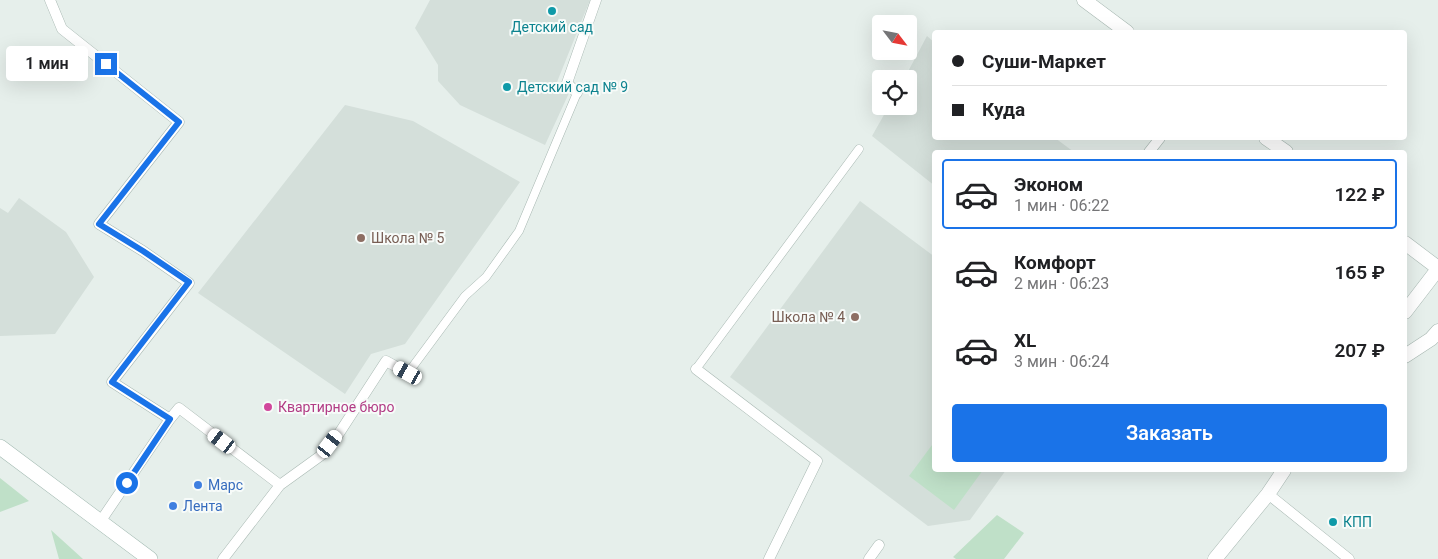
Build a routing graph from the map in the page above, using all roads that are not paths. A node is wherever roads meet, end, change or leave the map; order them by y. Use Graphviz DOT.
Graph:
graph roads {
  1 [pos="50,0"];
  2 [pos="596,0"];
  3 [pos="1084,0"];
  4 [pos="1124,30"];
  5 [pos="577,93"];
  6 [pos="1158,140"];
  7 [pos="1269,140"];
  8 [pos="859,150"];
  9 [pos="1151,150"];
  10 [pos="1283,150"];
  11 [pos="1407,245"];
  12 [pos="1438,268"];
  13 [pos="1407,309"];
  14 [pos="1438,331"];
  15 [pos="1407,355"];
  16 [pos="696,369"];
  17 [pos="408,373"];
  18 [pos="170,419"];
  19 [pos="0,447"];
  20 [pos="1283,472"];
  21 [pos="280,485"];
  22 [pos="1268,494"];
  23 [pos="100,522"];
  24 [pos="879,545"];
  25 [pos="150,559"];
  26 [pos="223,559"];
  27 [pos="769,559"];
  28 [pos="869,559"];
  29 [pos="1215,559"];
  30 [pos="1349,559"];
  1 -- 18 [label="street"];
  2 -- 5 [label="street"];
  3 -- 4 [label="street"];
  5 -- 17 [label="street"];
  6 -- 9 [label="street"];
  7 -- 10 [label="street"];
  8 -- 16 [label="street"];
  11 -- 12 [label="street"];
  12 -- 13 [label="street"];
  14 -- 15 [label="street"];
  16 -- 27 [label="street"];
  17 -- 21 [label="street"];
  18 -- 21 [label="street"];
  18 -- 23 [label="street"];
  19 -- 23 [label="main road"];
  20 -- 22 [label="street"];
  21 -- 26 [label="street"];
  22 -- 29 [label="street"];
  22 -- 30 [label="street"];
  23 -- 25 [label="main road"];
  24 -- 28 [label="street"];
}
